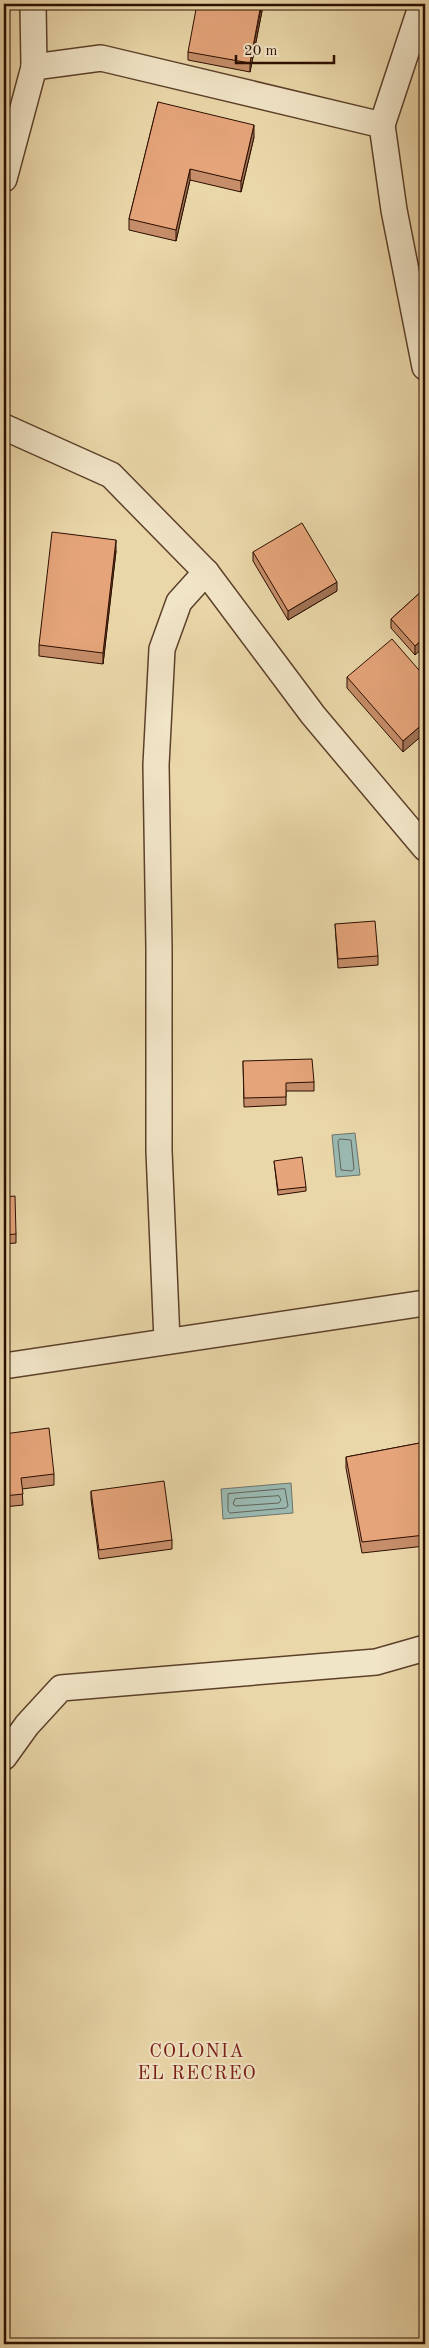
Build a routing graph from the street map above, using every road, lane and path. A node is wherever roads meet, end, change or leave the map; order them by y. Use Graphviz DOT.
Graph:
graph roads {
  1 [pos="33,4"];
  2 [pos="422,4"];
  3 [pos="34,66"];
  4 [pos="382,125"];
  5 [pos="4,179"];
  6 [pos="425,367"];
  7 [pos="4,427"];
  8 [pos="206,572"];
  9 [pos="425,848"];
  10 [pos="425,1303"];
  11 [pos="166,1341"];
  12 [pos="4,1366"];
  13 [pos="425,1648"];
  14 [pos="4,1756"];
  1 -- 3 [label="street"];
  2 -- 4 [label="street"];
  3 -- 4 [label="street"];
  3 -- 5 [label="street"];
  4 -- 6 [label="street"];
  7 -- 8 [label="street"];
  8 -- 9 [label="street"];
  8 -- 11 [label="street"];
  10 -- 11 [label="street"];
  11 -- 12 [label="street"];
  13 -- 14 [label="street"];
}
